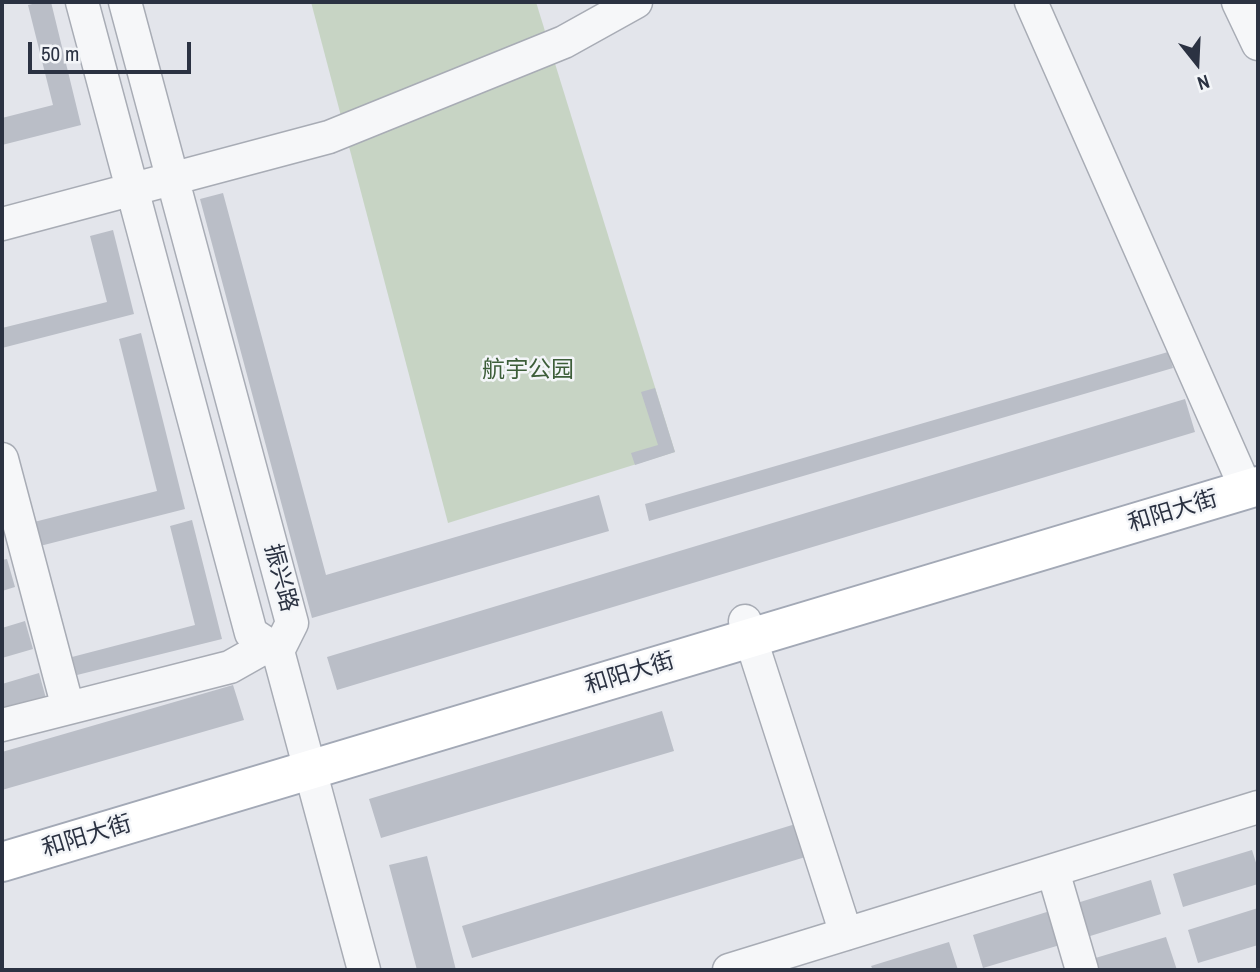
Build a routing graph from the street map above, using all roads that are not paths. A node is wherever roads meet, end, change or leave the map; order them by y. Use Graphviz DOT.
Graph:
graph roads {
  1 [pos="82,2"];
  2 [pos="125,2"];
  3 [pos="636,2"];
  4 [pos="1031,2"];
  5 [pos="1238,2"];
  6 [pos="1258,44"];
  7 [pos="172,178"];
  8 [pos="2,224"];
  9 [pos="2,459"];
  10 [pos="1252,475"];
  11 [pos="748,629"];
  12 [pos="274,648"];
  13 [pos="68,708"];
  14 [pos="2,725"];
  15 [pos="308,761"];
  16 [pos="1258,807"];
  17 [pos="2,843"];
  18 [pos="2,862"];
  19 [pos="1053,871"];
  20 [pos="845,934"];
  21 [pos="364,970"];
  22 [pos="729,970"];
  23 [pos="1082,970"];
  1 -- 12 [label="street, 振兴路"];
  2 -- 7 [label="street, 振兴路"];
  3 -- 7 [label="street"];
  4 -- 10 [label="street"];
  5 -- 6 [label="street"];
  7 -- 8 [label="street"];
  7 -- 12 [label="street, 振兴路"];
  9 -- 13 [label="street"];
  10 -- 11 [label="main road, 和阳大街"];
  11 -- 15 [label="main road, 和阳大街"];
  11 -- 20 [label="street"];
  12 -- 13 [label="street"];
  12 -- 15 [label="street"];
  13 -- 14 [label="street"];
  15 -- 17 [label="main road, 和阳大街"];
  15 -- 18 [label="main road, 和阳大街"];
  15 -- 21 [label="street"];
  16 -- 19 [label="street"];
  19 -- 20 [label="street"];
  19 -- 23 [label="street"];
  20 -- 22 [label="street"];
}
